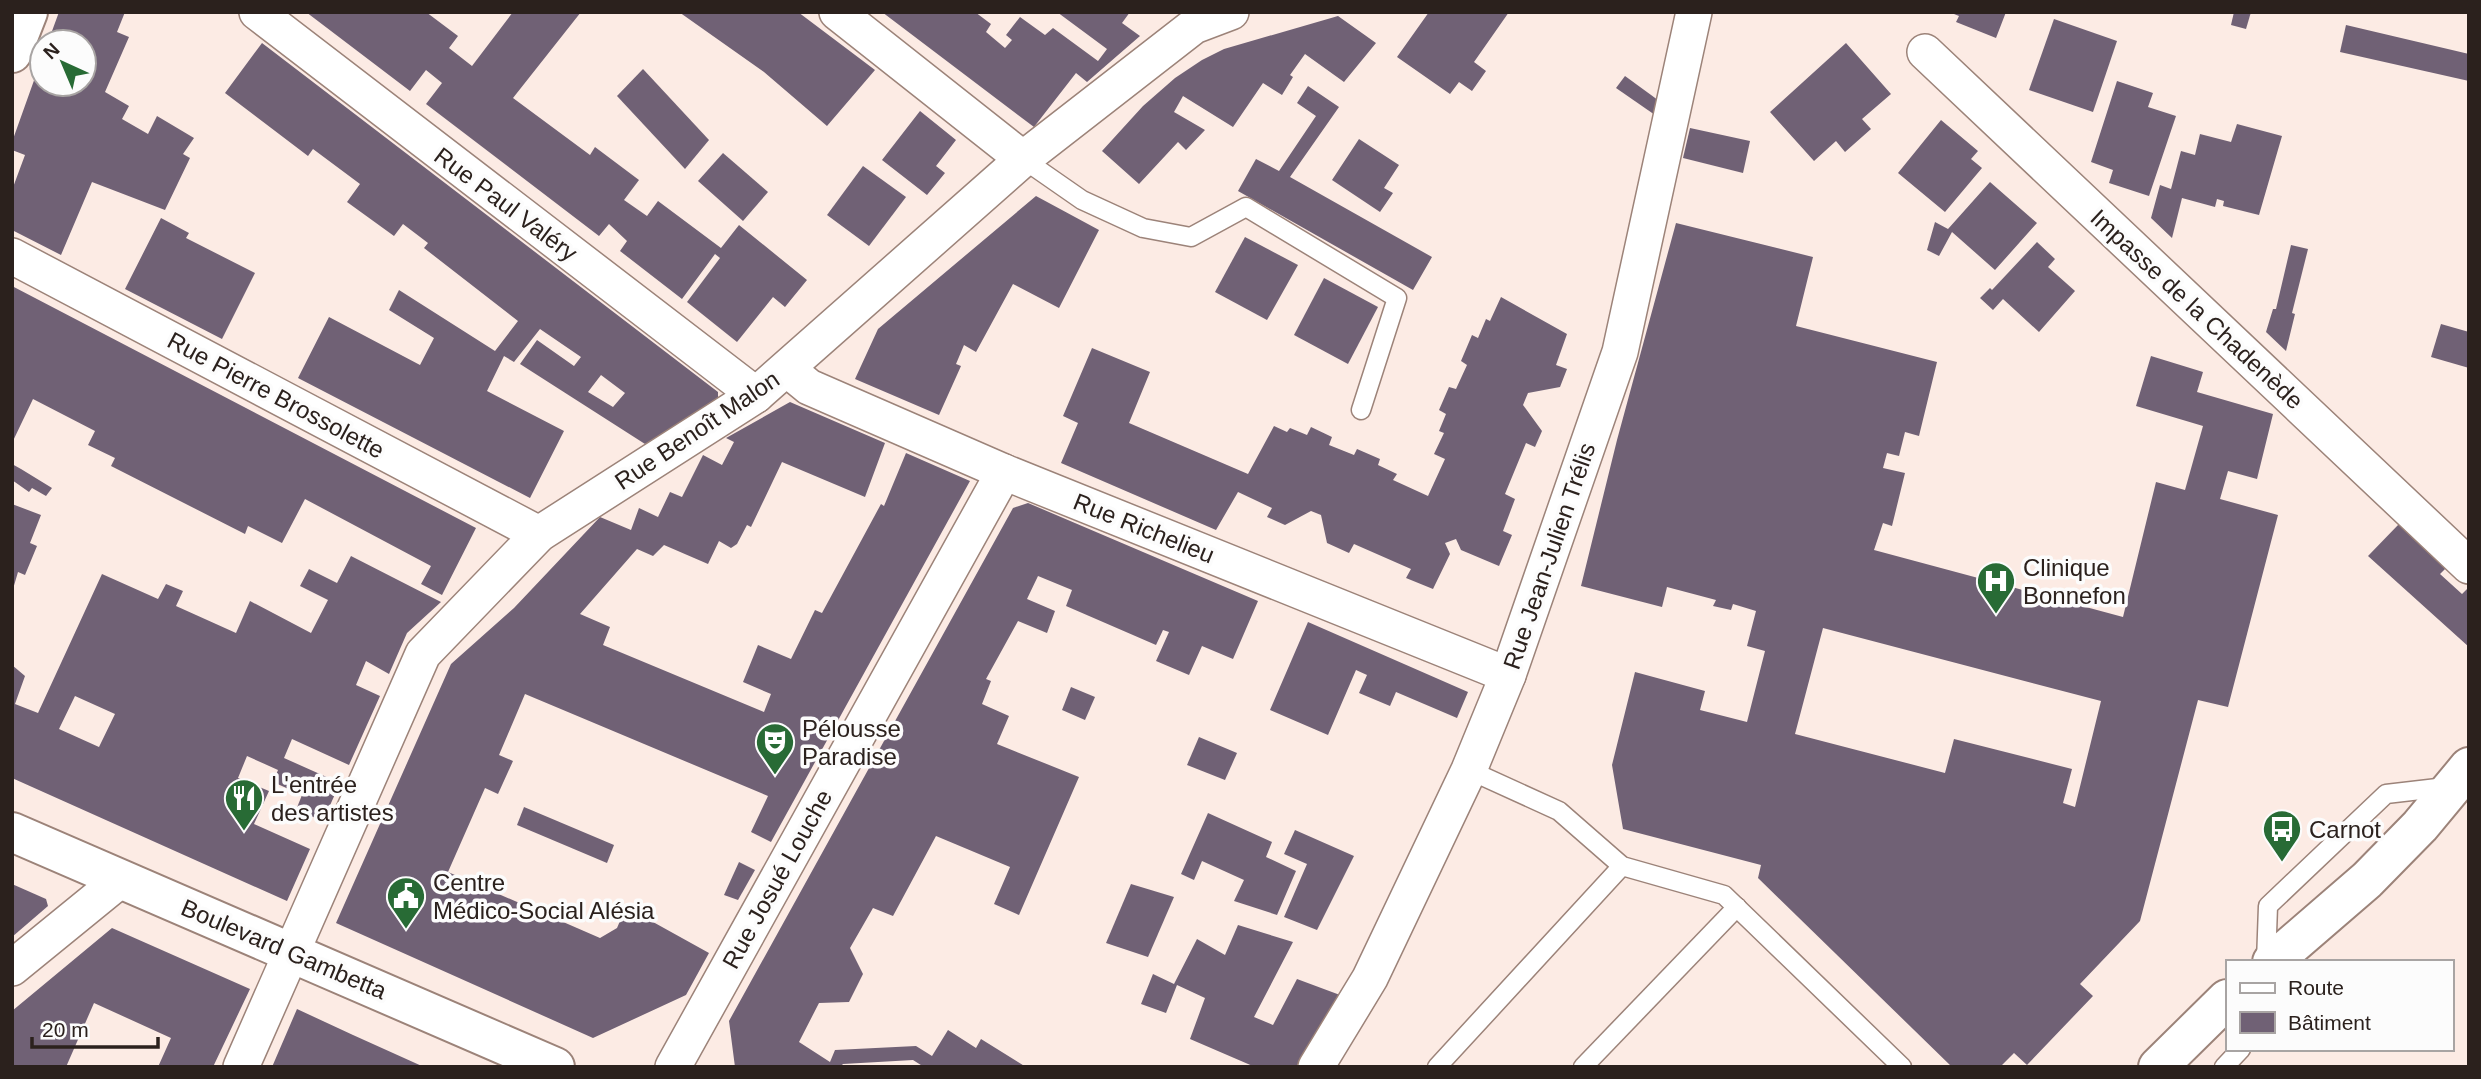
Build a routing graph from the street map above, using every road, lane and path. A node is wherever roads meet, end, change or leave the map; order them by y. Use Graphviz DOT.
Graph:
graph roads {
  1 [pos="28,12"];
  2 [pos="257,12"];
  3 [pos="837,12"];
  4 [pos="1231,12"];
  5 [pos="1694,12"];
  6 [pos="1925,52"];
  7 [pos="12,53"];
  8 [pos="1023,159"];
  9 [pos="12,256"];
  10 [pos="787,369"];
  11 [pos="756,395"];
  12 [pos="1361,410"];
  13 [pos="1004,472"];
  14 [pos="539,534"];
  15 [pos="2469,566"];
  16 [pos="1508,675"];
  17 [pos="1469,770"];
  18 [pos="2461,777"];
  19 [pos="12,832"];
  20 [pos="1622,866"];
  21 [pos="120,880"];
  22 [pos="1737,907"];
  23 [pos="293,951"];
  24 [pos="2266,960"];
  25 [pos="2274,960"];
  26 [pos="12,968"];
  27 [pos="2226,1000"];
  28 [pos="2239,1051"];
  29 [pos="241,1067"];
  30 [pos="555,1067"];
  31 [pos="673,1067"];
  32 [pos="1316,1067"];
  33 [pos="1437,1067"];
  34 [pos="1583,1067"];
  35 [pos="1902,1067"];
  36 [pos="2158,1067"];
  37 [pos="2224,1067"];
  1 -- 7 [label="street"];
  2 -- 11 [label="street, Rue Paul Valéry"];
  3 -- 8 [label="street"];
  4 -- 8 [label="street, Rue Benoît Malon"];
  5 -- 16 [label="street, Rue Jean-Julien Trélis"];
  6 -- 15 [label="street, Impasse de la Chadenède"];
  8 -- 10 [label="street, Rue Benoît Malon"];
  8 -- 12 [label="lane"];
  9 -- 14 [label="street, Rue Pierre Brossolette"];
  10 -- 11 [label="street, Rue Benoît Malon"];
  10 -- 13 [label="street, Rue Richelieu"];
  11 -- 14 [label="street, Rue Benoît Malon"];
  13 -- 16 [label="street, Rue Richelieu"];
  13 -- 31 [label="street, Rue Josué Louche"];
  14 -- 23 [label="street, Rue Benoît Malon"];
  16 -- 17 [label="street, Rue Jean-Julien Trélis"];
  17 -- 20 [label="lane"];
  17 -- 32 [label="street, Rue Jean-Julien Trélis"];
  18 -- 24 [label="lane"];
  18 -- 25 [label="street"];
  19 -- 21 [label="street, Boulevard Gambetta"];
  20 -- 22 [label="lane"];
  20 -- 33 [label="lane"];
  21 -- 23 [label="street, Boulevard Gambetta"];
  21 -- 26 [label="street"];
  22 -- 34 [label="lane"];
  22 -- 35 [label="lane"];
  23 -- 29 [label="street, Rue Benoît Malon"];
  23 -- 30 [label="street, Boulevard Gambetta"];
  27 -- 36 [label="street"];
  28 -- 37 [label="lane"];
}
